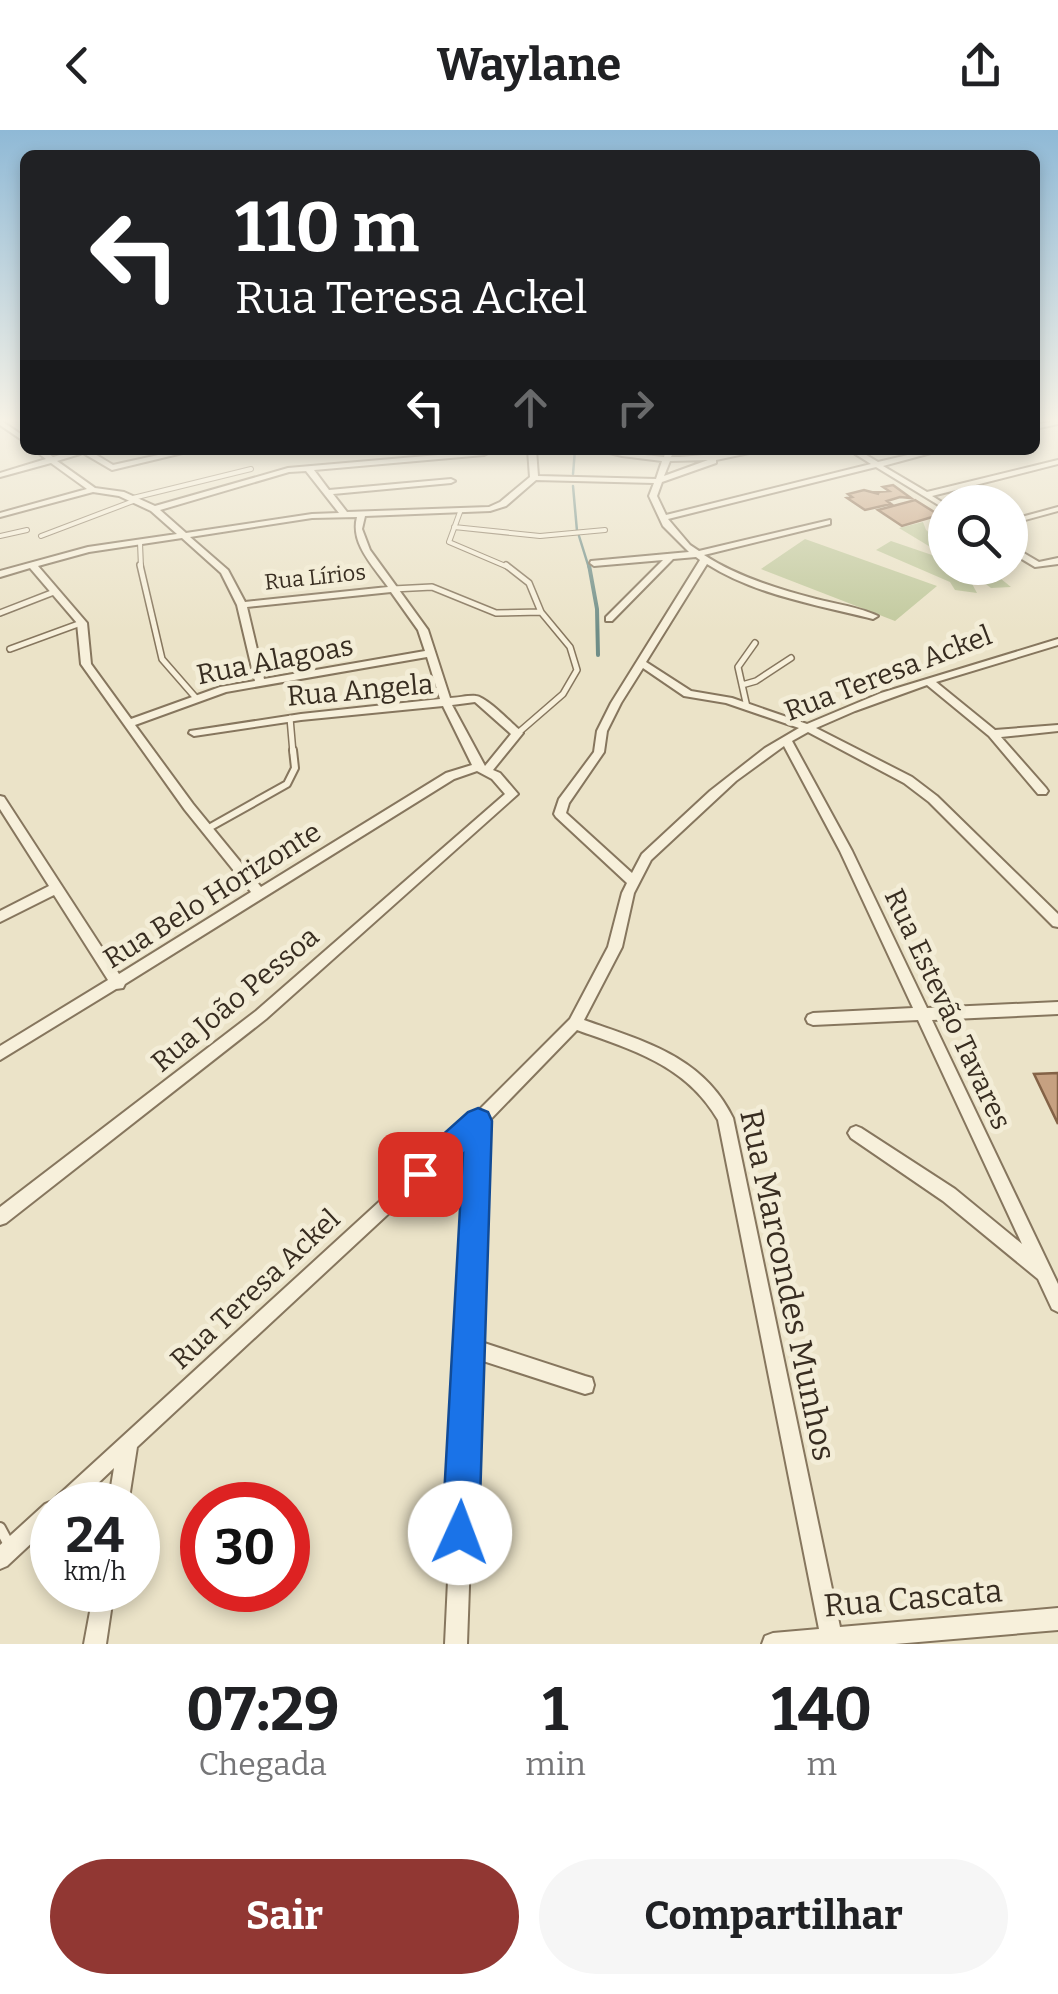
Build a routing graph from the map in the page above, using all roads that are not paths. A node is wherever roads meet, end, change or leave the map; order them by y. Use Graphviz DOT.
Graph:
graph roads {
  1 [pos="93,490"];
  2 [pos="170,490"];
  3 [pos="218,490"];
  4 [pos="327,490"];
  5 [pos="355,490"];
  6 [pos="519,490"];
  7 [pos="655,490"];
  8 [pos="775,490"];
  9 [pos="917,490"];
  10 [pos="947,490"];
  11 [pos="329,492"];
  12 [pos="925,495"];
  13 [pos="928,497"];
  14 [pos="134,499"];
  15 [pos="154,509"];
  16 [pos="1058,509"];
  17 [pos="460,512"];
  18 [pos="362,513"];
  19 [pos="344,514"];
  20 [pos="0,515"];
  21 [pos="1028,517"];
  22 [pos="662,518"];
  23 [pos="827,522"];
  24 [pos="454,527"];
  25 [pos="27,530"];
  26 [pos="605,530"];
  27 [pos="184,534"];
  28 [pos="0,536"];
  29 [pos="41,536"];
  30 [pos="140,542"];
  31 [pos="702,556"];
  32 [pos="669,558"];
  33 [pos="1028,558"];
  34 [pos="1058,561"];
  35 [pos="594,562"];
  36 [pos="31,564"];
  37 [pos="0,574"];
  38 [pos="392,590"];
  39 [pos="54,592"];
  40 [pos="242,605"];
  41 [pos="541,612"];
  42 [pos="0,613"];
  43 [pos="873,616"];
  44 [pos="609,620"];
  45 [pos="82,623"];
  46 [pos="1058,642"];
  47 [pos="755,643"];
  48 [pos="10,648"];
  49 [pos="431,654"];
  50 [pos="791,658"];
  51 [pos="642,664"];
  52 [pos="260,681"];
  53 [pos="930,682"];
  54 [pos="742,685"];
  55 [pos="196,698"];
  56 [pos="447,704"];
  57 [pos="747,707"];
  58 [pos="290,718"];
  59 [pos="130,723"];
  60 [pos="808,728"];
  61 [pos="1058,728"];
  62 [pos="518,733"];
  63 [pos="194,734"];
  64 [pos="993,734"];
  65 [pos="786,740"];
  66 [pos="483,769"];
  67 [pos="1042,791"];
  68 [pos="0,800"];
  69 [pos="206,829"];
  70 [pos="632,881"];
  71 [pos="54,889"];
  72 [pos="260,894"];
  73 [pos="0,918"];
  74 [pos="1058,922"];
  75 [pos="118,984"];
  76 [pos="1058,1008"];
  77 [pos="921,1012"];
  78 [pos="813,1019"];
  79 [pos="575,1024"];
  80 [pos="0,1054"];
  81 [pos="478,1121"];
  82 [pos="856,1133"];
  83 [pos="0,1217"];
  84 [pos="1046,1276"];
  85 [pos="1058,1303"];
  86 [pos="468,1348"];
  87 [pos="586,1386"];
  88 [pos="128,1444"];
  89 [pos="86,1482"];
  90 [pos="122,1482"];
  91 [pos="0,1528"];
  92 [pos="30,1532"];
  93 [pos="6,1553"];
  94 [pos="101,1612"];
  95 [pos="1058,1619"];
  96 [pos="832,1641"];
  97 [pos="96,1644"];
  98 [pos="456,1644"];
  99 [pos="774,1644"];
  1 -- 14 [label="street"];
  1 -- 20 [label="street"];
  2 -- 14 [label="lane"];
  3 -- 15 [label="street"];
  4 -- 11 [label="street"];
  5 -- 11 [label="street"];
  6 -- 17 [label="street"];
  7 -- 22 [label="street"];
  8 -- 22 [label="street"];
  9 -- 12 [label="street"];
  10 -- 12 [label="street"];
  11 -- 19 [label="street"];
  12 -- 13 [label="street"];
  14 -- 15 [label="street"];
  14 -- 29 [label="lane"];
  15 -- 27 [label="street"];
  16 -- 21 [label="street"];
  17 -- 18 [label="street"];
  17 -- 24 [label="lane"];
  18 -- 19 [label="street"];
  18 -- 38 [label="street"];
  19 -- 27 [label="street"];
  22 -- 31 [label="street"];
  23 -- 31 [label="street"];
  24 -- 26 [label="lane"];
  24 -- 41 [label="lane"];
  25 -- 28 [label="lane"];
  27 -- 30 [label="street"];
  27 -- 40 [label="street"];
  30 -- 36 [label="street"];
  30 -- 55 [label="lane"];
  31 -- 32 [label="street"];
  31 -- 43 [label="street"];
  31 -- 51 [label="street"];
  32 -- 35 [label="street"];
  32 -- 44 [label="street"];
  33 -- 34 [label="street"];
  36 -- 37 [label="street"];
  36 -- 39 [label="street"];
  38 -- 40 [label="street, Rua Lírios"];
  38 -- 41 [label="lane"];
  38 -- 49 [label="street"];
  39 -- 42 [label="lane"];
  39 -- 45 [label="street"];
  40 -- 52 [label="street"];
  41 -- 62 [label="lane"];
  45 -- 48 [label="lane"];
  45 -- 59 [label="street"];
  46 -- 53 [label="street, Rua Teresa Ackel"];
  47 -- 54 [label="lane"];
  49 -- 52 [label="street, Rua Alagoas"];
  49 -- 56 [label="street"];
  50 -- 54 [label="lane"];
  51 -- 57 [label="street"];
  51 -- 70 [label="street"];
  52 -- 55 [label="street, Rua Alagoas"];
  53 -- 60 [label="street, Rua Teresa Ackel"];
  53 -- 64 [label="street"];
  54 -- 57 [label="lane"];
  55 -- 59 [label="street, Rua Alagoas"];
  56 -- 58 [label="street, Rua Angela"];
  56 -- 62 [label="street, Rua Angela"];
  56 -- 66 [label="street"];
  57 -- 60 [label="street"];
  58 -- 63 [label="street, Rua Angela"];
  58 -- 69 [label="lane"];
  59 -- 69 [label="street"];
  60 -- 65 [label="street, Rua Teresa Ackel"];
  60 -- 74 [label="street"];
  61 -- 64 [label="street"];
  62 -- 66 [label="street"];
  64 -- 67 [label="street"];
  65 -- 70 [label="street, Rua Teresa Ackel"];
  65 -- 77 [label="street, Rua Estevão Tavares"];
  66 -- 72 [label="street, Rua Belo Horizonte"];
  66 -- 83 [label="street, Rua João Pessoa"];
  68 -- 71 [label="street"];
  69 -- 72 [label="street"];
  70 -- 79 [label="street, Rua Teresa Ackel"];
  71 -- 73 [label="street"];
  71 -- 75 [label="street"];
  72 -- 75 [label="street, Rua Belo Horizonte"];
  75 -- 80 [label="street, Rua Belo Horizonte"];
  76 -- 77 [label="street"];
  77 -- 78 [label="street"];
  77 -- 84 [label="street, Rua Estevão Tavares"];
  79 -- 81 [label="street, Rua Teresa Ackel"];
  79 -- 96 [label="street, Rua Marcondes Munhos"];
  81 -- 86 [label="street"];
  81 -- 88 [label="street, Rua Teresa Ackel"];
  82 -- 84 [label="street"];
  84 -- 85 [label="street, Rua Estevão Tavares"];
  86 -- 87 [label="street"];
  86 -- 98 [label="street"];
  88 -- 89 [label="street, Rua Teresa Ackel"];
  88 -- 90 [label="street"];
  91 -- 93 [label="lane"];
  92 -- 93 [label="street"];
  94 -- 97 [label="street"];
  95 -- 96 [label="street, Rua Cascata"];
  96 -- 99 [label="street, Rua Cascata"];
}
